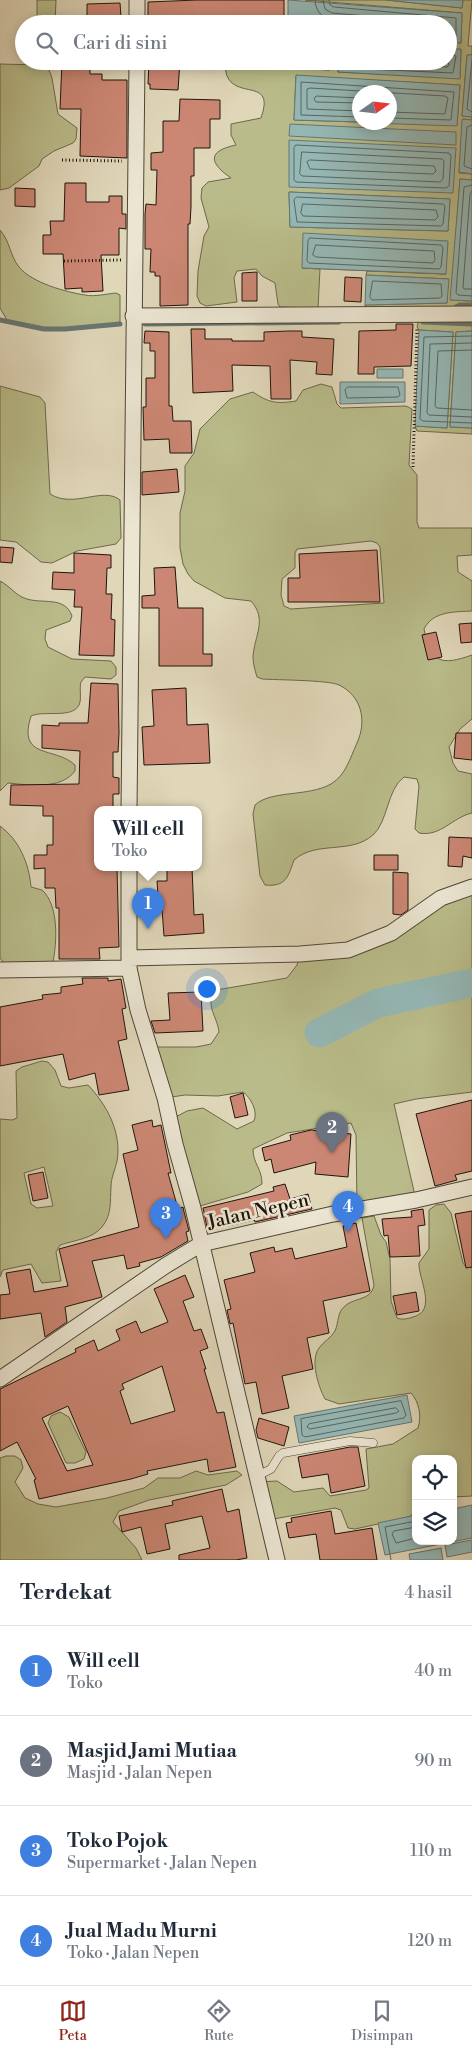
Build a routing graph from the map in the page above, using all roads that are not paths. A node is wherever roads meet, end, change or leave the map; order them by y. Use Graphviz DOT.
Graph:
graph roads {
  1 [pos="138,0"];
  2 [pos="137,15"];
  3 [pos="137,70"];
  4 [pos="472,314"];
  5 [pos="132,316"];
  6 [pos="129,806"];
  7 [pos="129,871"];
  8 [pos="472,887"];
  9 [pos="129,963"];
  10 [pos="0,970"];
  11 [pos="472,1187"];
  12 [pos="201,1244"];
  13 [pos="0,1379"];
  14 [pos="373,1443"];
  15 [pos="257,1476"];
  16 [pos="277,1560"];
  1 -- 2 [label="street"];
  3 -- 5 [label="street"];
  4 -- 5 [label="street"];
  5 -- 6 [label="street"];
  7 -- 9 [label="street"];
  8 -- 9 [label="street"];
  9 -- 10 [label="street"];
  9 -- 12 [label="street"];
  11 -- 12 [label="street, Jalan Nepen"];
  12 -- 13 [label="street, Jalan Nepen"];
  12 -- 15 [label="street"];
  14 -- 15 [label="lane"];
  15 -- 16 [label="street"];
}
